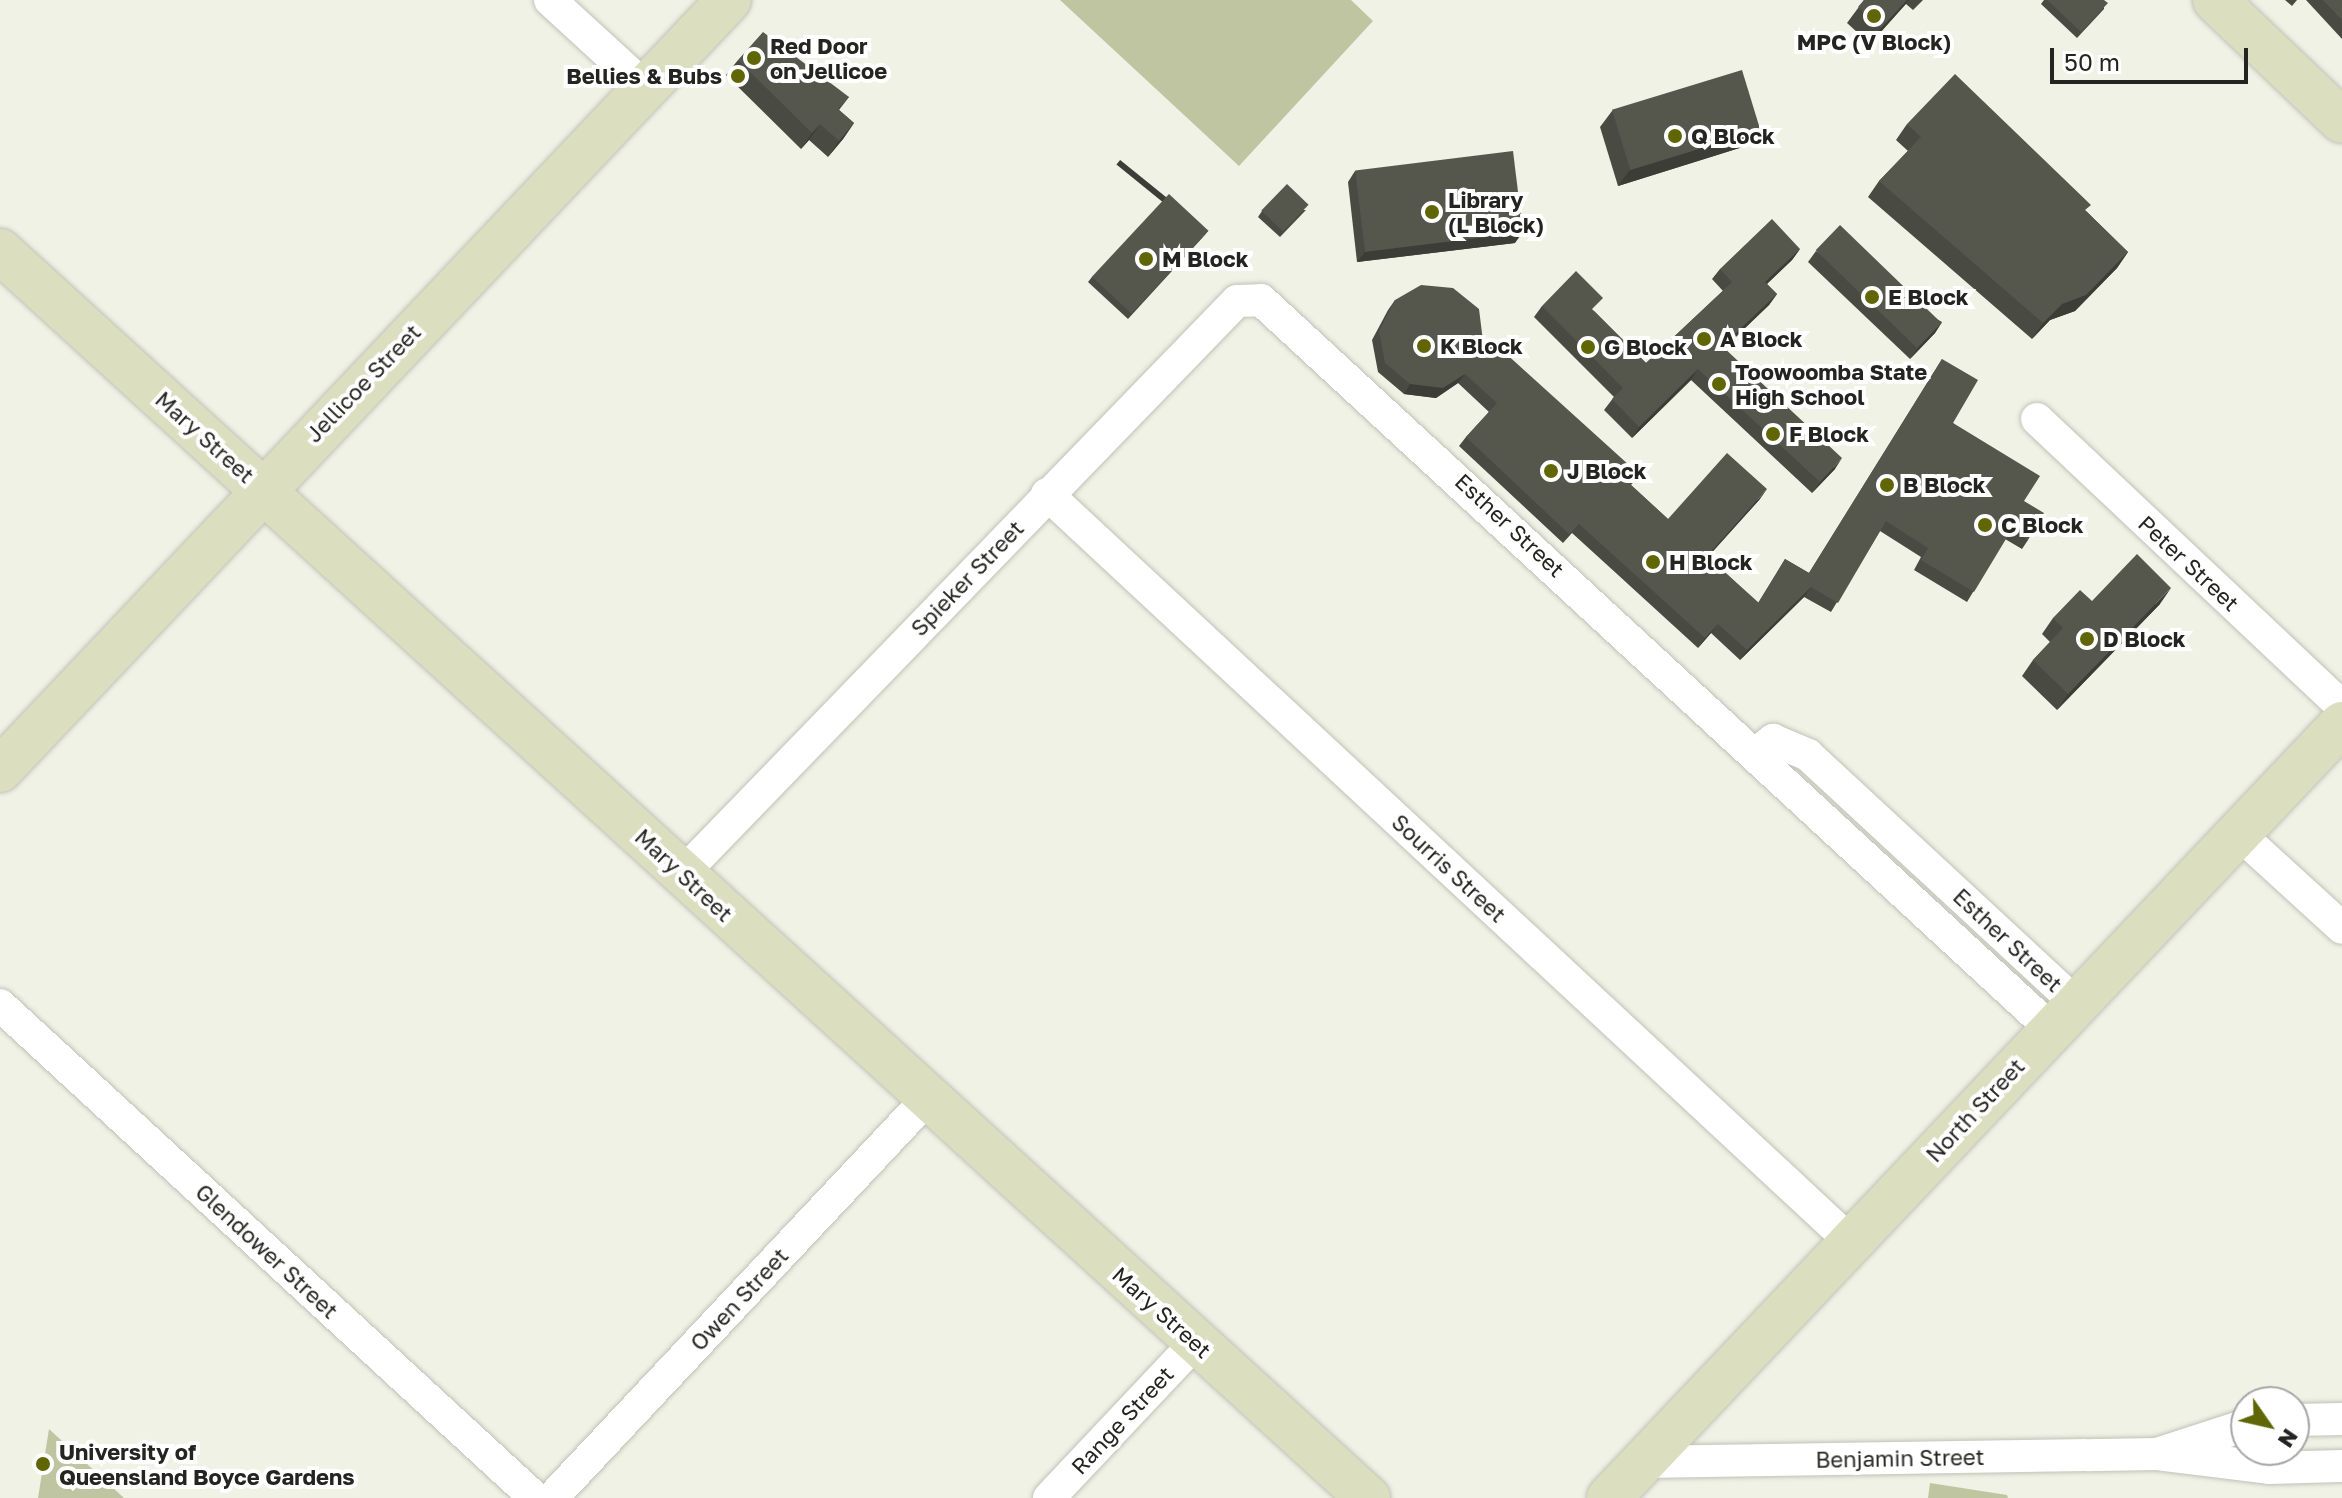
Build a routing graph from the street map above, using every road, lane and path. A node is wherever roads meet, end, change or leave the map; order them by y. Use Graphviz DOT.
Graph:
graph roads {
  1 [pos="550,0"];
  2 [pos="729,0"];
  3 [pos="2215,0"];
  4 [pos="646,88"];
  5 [pos="2342,121"];
  6 [pos="0,251"];
  7 [pos="1261,300"];
  8 [pos="2037,419"];
  9 [pos="261,489"];
  10 [pos="1047,494"];
  11 [pos="2342,706"];
  12 [pos="2342,724"];
  13 [pos="0,770"];
  14 [pos="2237,832"];
  15 [pos="683,873"];
  16 [pos="2342,928"];
  17 [pos="0,1005"];
  18 [pos="2063,1016"];
  19 [pos="926,1100"];
  20 [pos="1851,1242"];
  21 [pos="1196,1342"];
  22 [pos="2342,1419"];
  23 [pos="2310,1420"];
  24 [pos="2230,1430"];
  25 [pos="2157,1454"];
  26 [pos="1643,1462"];
  27 [pos="2342,1466"];
  28 [pos="535,1498"];
  29 [pos="552,1498"];
  30 [pos="1049,1498"];
  31 [pos="1368,1498"];
  32 [pos="1609,1498"];
  1 -- 4 [label="street"];
  2 -- 4 [label="street, Jellicoe Street"];
  3 -- 5 [label="street"];
  4 -- 9 [label="street, Jellicoe Street"];
  6 -- 9 [label="street, Mary Street"];
  7 -- 10 [label="street, Spieker Street"];
  7 -- 18 [label="street, Esther Street"];
  8 -- 11 [label="street, Peter Street"];
  9 -- 13 [label="street, Jellicoe Street"];
  9 -- 15 [label="street, Mary Street"];
  10 -- 15 [label="street, Spieker Street"];
  10 -- 20 [label="street, Sourris Street"];
  12 -- 14 [label="street, North Street"];
  14 -- 16 [label="street"];
  14 -- 18 [label="street, North Street"];
  15 -- 19 [label="street, Mary Street"];
  17 -- 28 [label="street, Glendower Street"];
  18 -- 20 [label="street, North Street"];
  19 -- 21 [label="street, Mary Street"];
  19 -- 29 [label="street, Owen Street"];
  20 -- 26 [label="street, North Street"];
  21 -- 30 [label="street, Range Street"];
  21 -- 31 [label="street, Mary Street"];
  22 -- 23 [label="street"];
  24 -- 25 [label="street, Benjamin Street"];
  25 -- 26 [label="street, Benjamin Street"];
  25 -- 27 [label="street, Benjamin Street"];
  26 -- 32 [label="street, North Street"];
}
